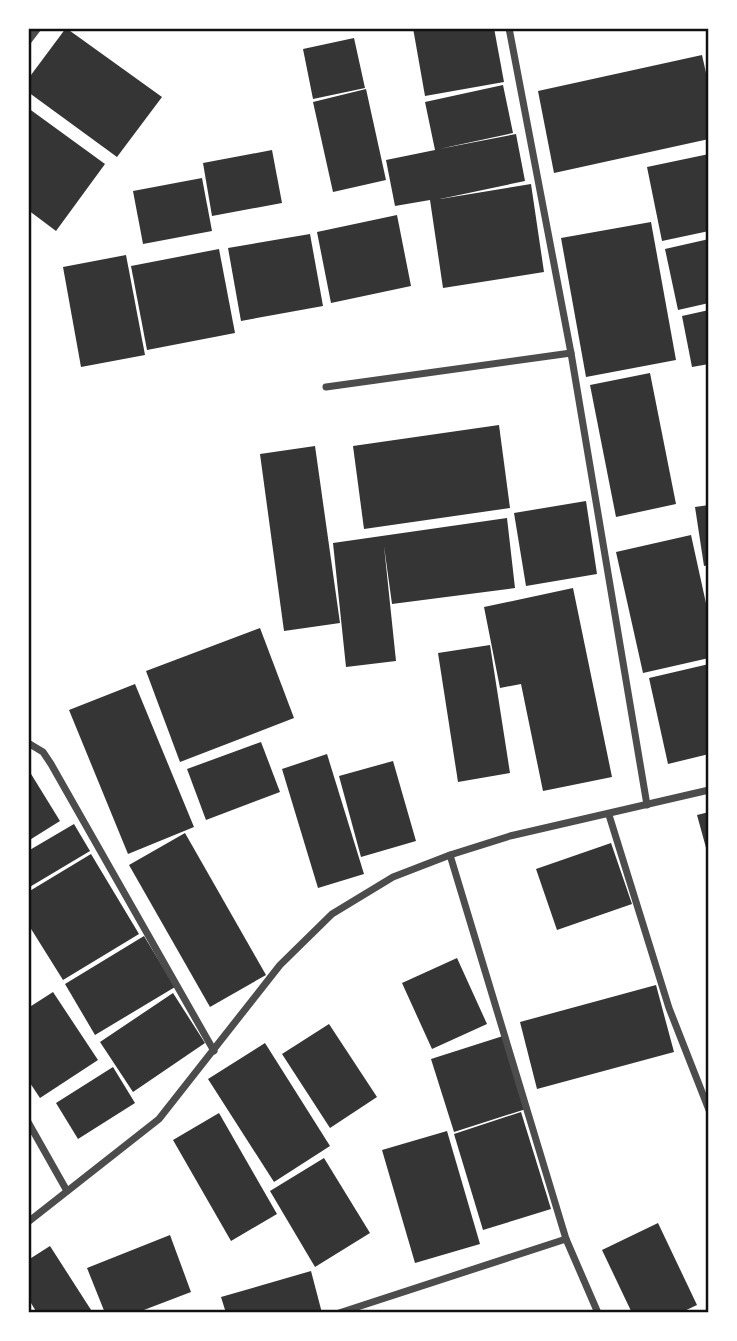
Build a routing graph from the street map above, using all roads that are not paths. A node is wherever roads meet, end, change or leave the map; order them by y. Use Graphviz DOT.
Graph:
graph roads {
  1 [pos="38,28"];
  2 [pos="509,28"];
  3 [pos="28,41"];
  4 [pos="571,352"];
  5 [pos="326,387"];
  6 [pos="28,743"];
  7 [pos="709,790"];
  8 [pos="648,806"];
  9 [pos="609,815"];
  10 [pos="450,855"];
  11 [pos="214,1051"];
  12 [pos="709,1110"];
  13 [pos="28,1122"];
  14 [pos="67,1191"];
  15 [pos="28,1222"];
  16 [pos="566,1239"];
  17 [pos="339,1313"];
  18 [pos="598,1313"];
  1 -- 3 [label="street"];
  2 -- 4 [label="street"];
  4 -- 5 [label="street"];
  4 -- 8 [label="street"];
  6 -- 11 [label="street"];
  7 -- 8 [label="street"];
  8 -- 9 [label="street"];
  9 -- 10 [label="street"];
  9 -- 12 [label="street"];
  10 -- 11 [label="street"];
  10 -- 16 [label="street"];
  11 -- 14 [label="street"];
  13 -- 14 [label="street"];
  14 -- 15 [label="street"];
  16 -- 17 [label="street"];
  16 -- 18 [label="street"];
}
